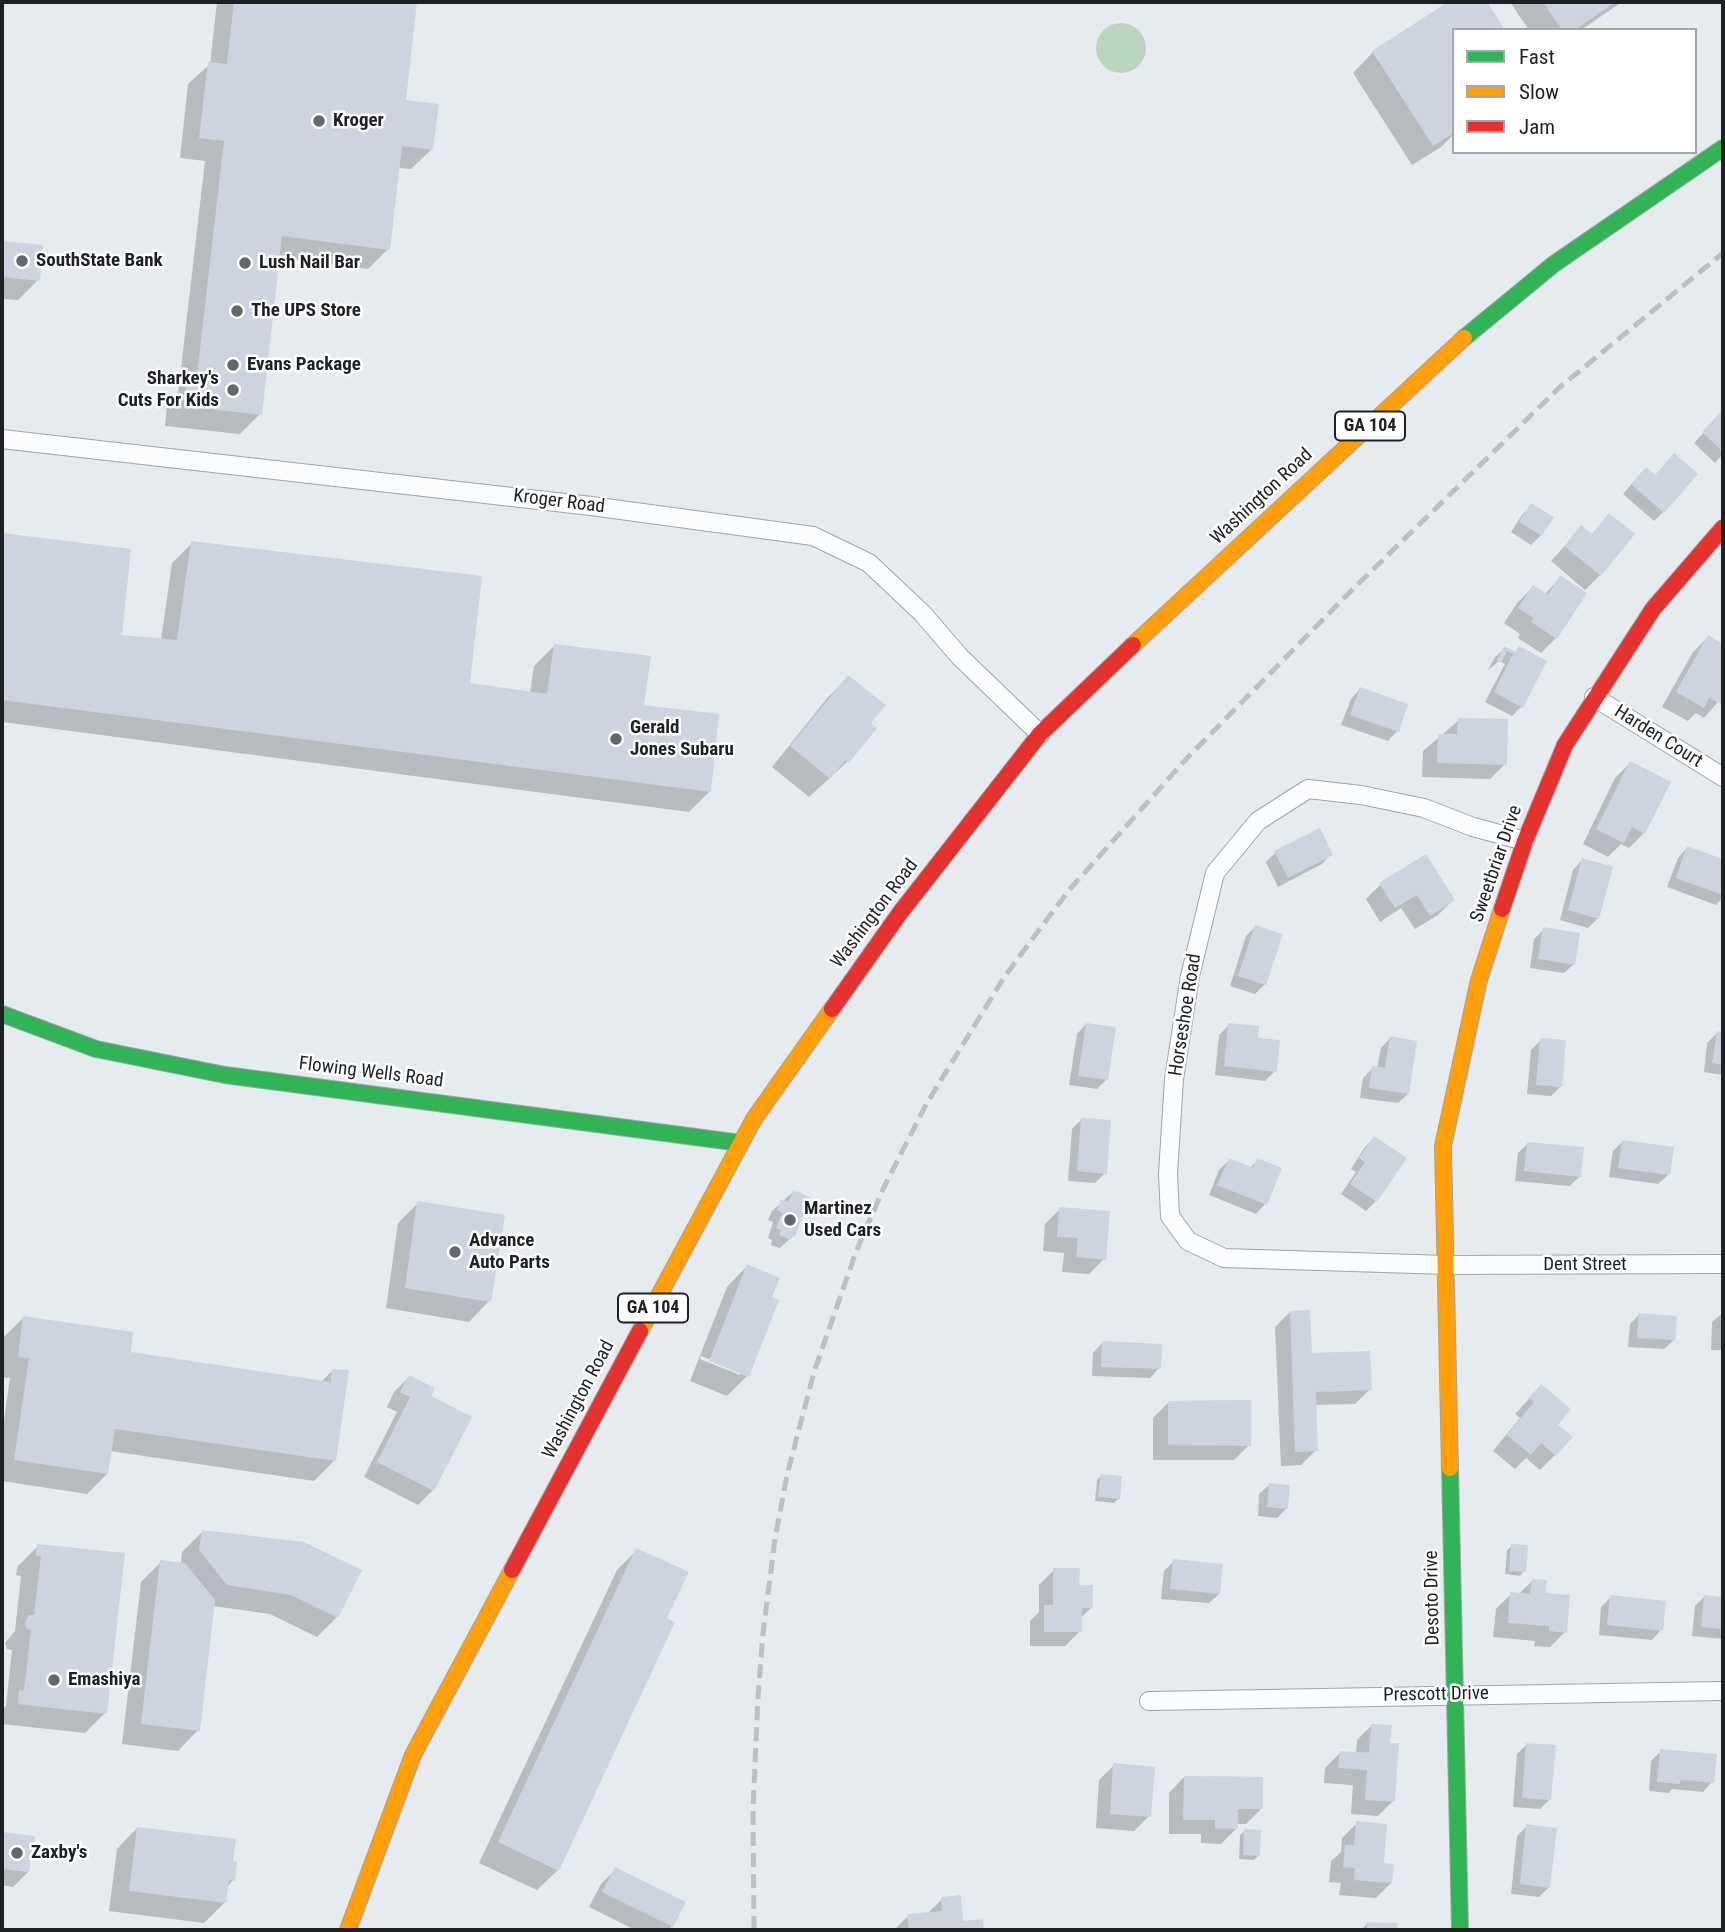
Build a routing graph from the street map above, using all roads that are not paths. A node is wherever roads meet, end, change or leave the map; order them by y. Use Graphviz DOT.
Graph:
graph roads {
  1 [pos="1723,148"];
  2 [pos="2,439"];
  3 [pos="1723,528"];
  4 [pos="1594,697"];
  5 [pos="1040,734"];
  6 [pos="1723,777"];
  7 [pos="1525,841"];
  8 [pos="2,1014"];
  9 [pos="741,1143"];
  10 [pos="1723,1264"];
  11 [pos="1447,1265"];
  12 [pos="1723,1690"];
  13 [pos="1456,1695"];
  14 [pos="1150,1701"];
  15 [pos="348,1930"];
  16 [pos="1460,1930"];
  1 -- 5 [label="main road, Washington Road / GA 104"];
  2 -- 5 [label="street, Kroger Road"];
  3 -- 4 [label="main road, Sweetbriar Drive"];
  4 -- 6 [label="street, Harden Court"];
  4 -- 7 [label="main road, Sweetbriar Drive"];
  5 -- 9 [label="main road, Washington Road / GA 104"];
  7 -- 11 [label="main road, Sweetbriar Drive"];
  7 -- 11 [label="street, Horseshoe Road"];
  8 -- 9 [label="main road, Flowing Wells Road"];
  9 -- 15 [label="main road, Washington Road / GA 104"];
  10 -- 11 [label="street, Dent Street"];
  11 -- 13 [label="main road, Desoto Drive"];
  12 -- 13 [label="street, Prescott Drive"];
  13 -- 14 [label="street, Prescott Drive"];
  13 -- 16 [label="main road, Desoto Drive"];
}
